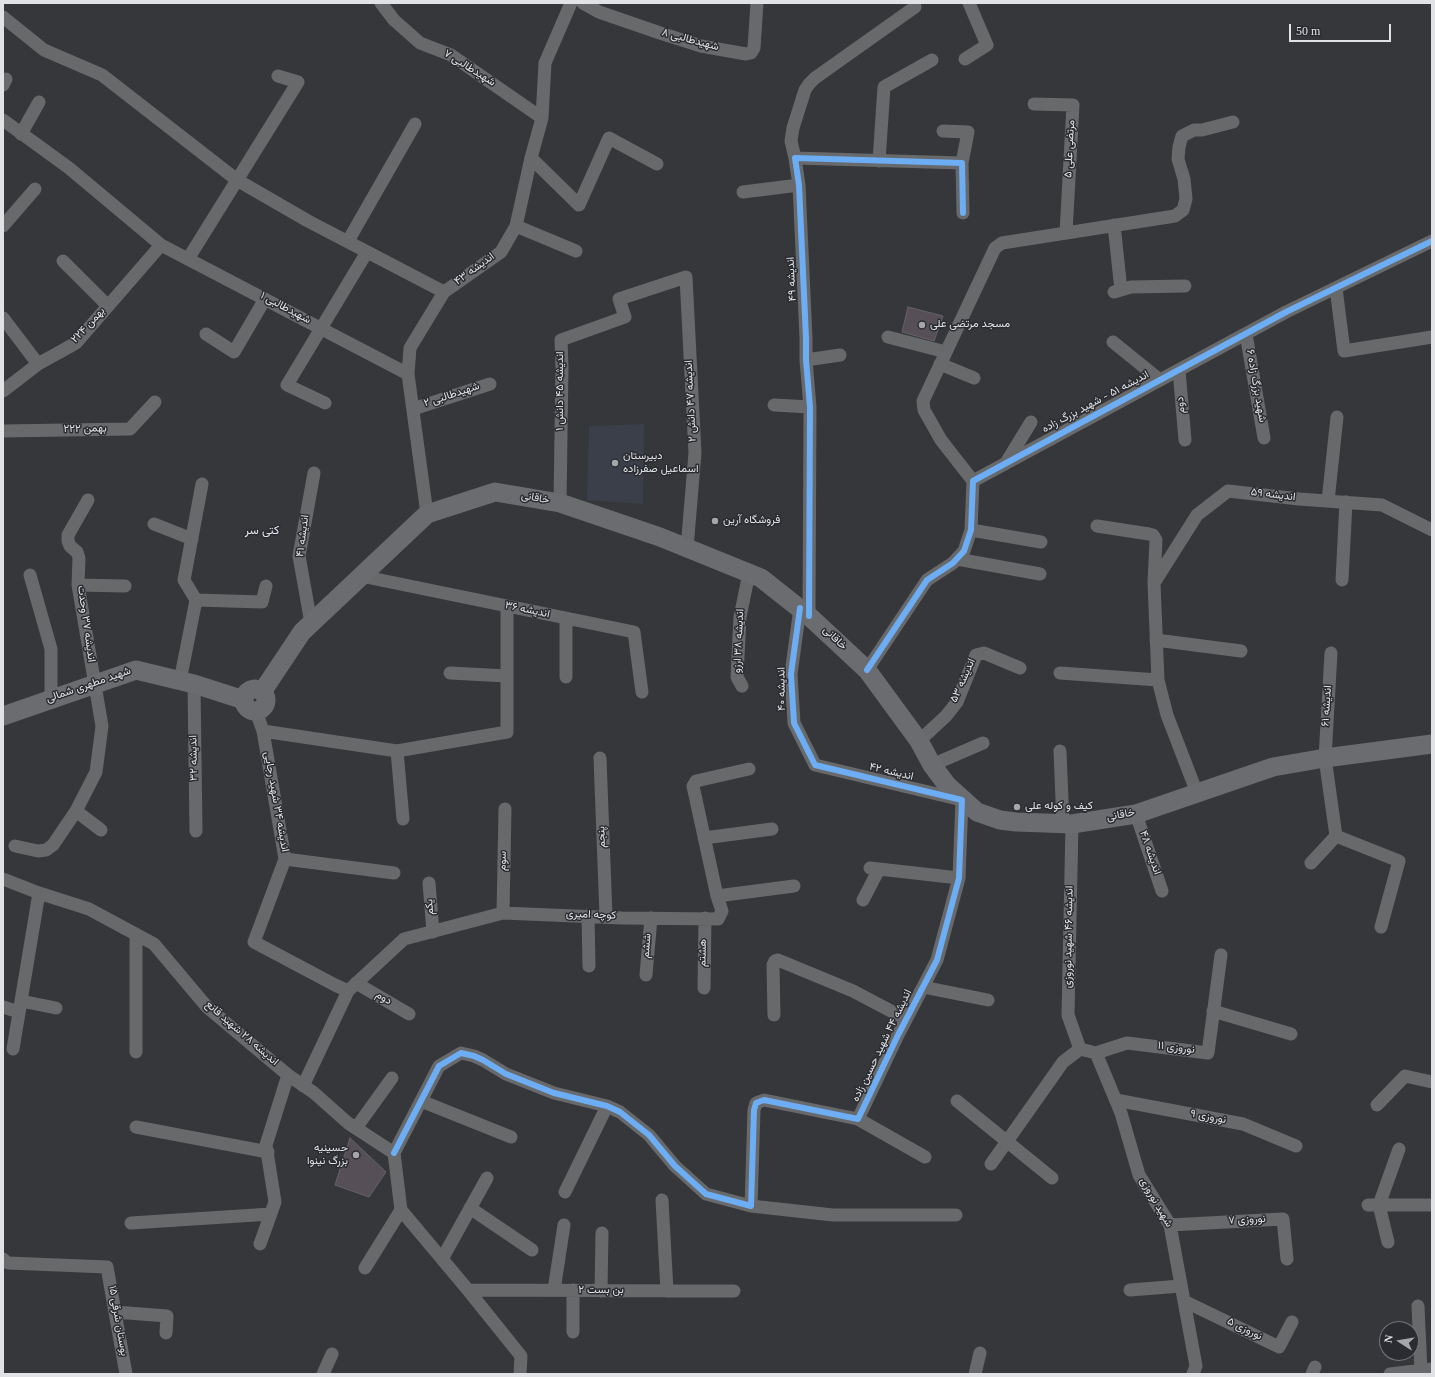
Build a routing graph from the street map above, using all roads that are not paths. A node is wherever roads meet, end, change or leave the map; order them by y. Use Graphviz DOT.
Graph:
graph roads {
  1 [pos="381,3"];
  2 [pos="571,3"];
  3 [pos="583,3"];
  4 [pos="758,3"];
  5 [pos="914,3"];
  6 [pos="969,3"];
  7 [pos="3,17"];
  8 [pos="965,59"];
  9 [pos="932,60"];
  10 [pos="278,76"];
  11 [pos="39,102"];
  12 [pos="1034,104"];
  13 [pos="542,118"];
  14 [pos="3,120"];
  15 [pos="1233,122"];
  16 [pos="415,124"];
  17 [pos="943,131"];
  18 [pos="21,134"];
  19 [pos="531,158"];
  20 [pos="795,158"];
  21 [pos="879,161"];
  22 [pos="962,163"];
  23 [pos="657,164"];
  24 [pos="237,180"];
  25 [pos="799,185"];
  26 [pos="35,189"];
  27 [pos="743,192"];
  28 [pos="963,213"];
  29 [pos="3,226"];
  30 [pos="516,226"];
  31 [pos="1114,226"];
  32 [pos="1066,233"];
  33 [pos="1432,241"];
  34 [pos="348,242"];
  35 [pos="161,244"];
  36 [pos="576,251"];
  37 [pos="367,252"];
  38 [pos="188,259"];
  39 [pos="63,261"];
  40 [pos="686,277"];
  41 [pos="1185,286"];
  42 [pos="1336,288"];
  43 [pos="444,292"];
  44 [pos="265,299"];
  45 [pos="108,306"];
  46 [pos="3,318"];
  47 [pos="321,328"];
  48 [pos="206,334"];
  49 [pos="1246,334"];
  50 [pos="888,337"];
  51 [pos="1432,337"];
  52 [pos="1113,342"];
  53 [pos="946,352"];
  54 [pos="840,355"];
  55 [pos="806,360"];
  56 [pos="38,364"];
  57 [pos="940,364"];
  58 [pos="1179,370"];
  59 [pos="408,374"];
  60 [pos="974,378"];
  61 [pos="1160,380"];
  62 [pos="490,384"];
  63 [pos="3,391"];
  64 [pos="155,402"];
  65 [pos="324,403"];
  66 [pos="774,405"];
  67 [pos="810,407"];
  68 [pos="413,409"];
  69 [pos="1337,417"];
  70 [pos="1031,422"];
  71 [pos="3,431"];
  72 [pos="1264,438"];
  73 [pos="1185,440"];
  74 [pos="1006,463"];
  75 [pos="314,473"];
  76 [pos="973,481"];
  77 [pos="202,484"];
  78 [pos="88,500"];
  79 [pos="1328,501"];
  80 [pos="1346,502"];
  81 [pos="560,503"];
  82 [pos="427,514"];
  83 [pos="154,524"];
  84 [pos="1097,526"];
  85 [pos="971,530"];
  86 [pos="1432,530"];
  87 [pos="192,539"];
  88 [pos="1041,542"];
  89 [pos="687,548"];
  90 [pos="957,559"];
  91 [pos="749,573"];
  92 [pos="1040,574"];
  93 [pos="30,575"];
  94 [pos="361,576"];
  95 [pos="1342,580"];
  96 [pos="1154,583"];
  97 [pos="78,585"];
  98 [pos="125,586"];
  99 [pos="266,586"];
  100 [pos="196,600"];
  101 [pos="508,607"];
  102 [pos="805,612"];
  103 [pos="566,618"];
  104 [pos="311,623"];
  105 [pos="1156,640"];
  106 [pos="1241,651"];
  107 [pos="1331,653"];
  108 [pos="1020,668"];
  109 [pos="867,670"];
  110 [pos="450,673"];
  111 [pos="1060,673"];
  112 [pos="507,676"];
  113 [pos="566,677"];
  114 [pos="1158,680"];
  115 [pos="187,683"];
  116 [pos="94,684"];
  117 [pos="742,686"];
  118 [pos="642,692"];
  119 [pos="51,699"];
  120 [pos="250,706"];
  121 [pos="3,716"];
  122 [pos="263,731"];
  123 [pos="919,741"];
  124 [pos="983,743"];
  125 [pos="1432,744"];
  126 [pos="1060,750"];
  127 [pos="397,752"];
  128 [pos="600,758"];
  129 [pos="1325,758"];
  130 [pos="815,765"];
  131 [pos="932,765"];
  132 [pos="749,769"];
  133 [pos="1197,793"];
  134 [pos="962,800"];
  135 [pos="505,809"];
  136 [pos="76,811"];
  137 [pos="1136,814"];
  138 [pos="403,819"];
  139 [pos="1068,824"];
  140 [pos="772,829"];
  141 [pos="101,830"];
  142 [pos="196,831"];
  143 [pos="1336,836"];
  144 [pos="704,838"];
  145 [pos="15,846"];
  146 [pos="285,858"];
  147 [pos="1311,863"];
  148 [pos="394,873"];
  149 [pos="959,878"];
  150 [pos="3,880"];
  151 [pos="429,883"];
  152 [pos="794,886"];
  153 [pos="1162,891"];
  154 [pos="39,893"];
  155 [pos="717,896"];
  156 [pos="863,900"];
  157 [pos="503,913"];
  158 [pos="588,916"];
  159 [pos="606,916"];
  160 [pos="650,918"];
  161 [pos="705,918"];
  162 [pos="1381,926"];
  163 [pos="433,932"];
  164 [pos="136,934"];
  165 [pos="1221,955"];
  166 [pos="589,966"];
  167 [pos="646,975"];
  168 [pos="352,987"];
  169 [pos="923,987"];
  170 [pos="704,988"];
  171 [pos="988,1000"];
  172 [pos="20,1006"];
  173 [pos="3,1007"];
  174 [pos="56,1008"];
  175 [pos="1213,1011"];
  176 [pos="409,1014"];
  177 [pos="774,1015"];
  178 [pos="906,1019"];
  179 [pos="1291,1034"];
  180 [pos="13,1049"];
  181 [pos="1080,1049"];
  182 [pos="136,1052"];
  183 [pos="1096,1053"];
  184 [pos="288,1075"];
  185 [pos="392,1078"];
  186 [pos="1432,1082"];
  187 [pos="303,1086"];
  188 [pos="1116,1100"];
  189 [pos="421,1101"];
  190 [pos="957,1101"];
  191 [pos="1378,1105"];
  192 [pos="607,1106"];
  193 [pos="858,1119"];
  194 [pos="136,1127"];
  195 [pos="356,1128"];
  196 [pos="511,1137"];
  197 [pos="1008,1141"];
  198 [pos="1296,1146"];
  199 [pos="1399,1149"];
  200 [pos="268,1152"];
  201 [pos="394,1153"];
  202 [pos="925,1157"];
  203 [pos="991,1164"];
  204 [pos="487,1178"];
  205 [pos="1052,1178"];
  206 [pos="565,1192"];
  207 [pos="662,1200"];
  208 [pos="1374,1205"];
  209 [pos="1432,1205"];
  210 [pos="751,1206"];
  211 [pos="470,1208"];
  212 [pos="401,1210"];
  213 [pos="271,1214"];
  214 [pos="956,1215"];
  215 [pos="131,1223"];
  216 [pos="564,1225"];
  217 [pos="1170,1225"];
  218 [pos="602,1233"];
  219 [pos="1388,1242"];
  220 [pos="260,1244"];
  221 [pos="532,1250"];
  222 [pos="3,1259"];
  223 [pos="442,1259"];
  224 [pos="1287,1259"];
  225 [pos="364,1268"];
  226 [pos="1181,1286"];
  227 [pos="468,1290"];
  228 [pos="554,1290"];
  229 [pos="573,1290"];
  230 [pos="1130,1290"];
  231 [pos="601,1291"];
  232 [pos="667,1291"];
  233 [pos="734,1291"];
  234 [pos="1184,1301"];
  235 [pos="1418,1306"];
  236 [pos="115,1312"];
  237 [pos="1292,1322"];
  238 [pos="166,1332"];
  239 [pos="573,1332"];
  240 [pos="980,1353"];
  241 [pos="332,1354"];
  242 [pos="1427,1370"];
  243 [pos="126,1374"];
  244 [pos="323,1374"];
  245 [pos="520,1374"];
  246 [pos="975,1374"];
  247 [pos="1193,1374"];
  248 [pos="1390,1374"];
  1 -- 13 [label="street, شهیدطالبی ۷"];
  2 -- 13 [label="street, اندیشه ۴۳"];
  3 -- 4 [label="street, شهیدطالبی ۸"];
  5 -- 20 [label="street, اندیشه ۴۹"];
  6 -- 8 [label="street"];
  7 -- 24 [label="street"];
  9 -- 21 [label="street"];
  10 -- 24 [label="street"];
  11 -- 18 [label="street"];
  12 -- 32 [label="street, مرتضی علی ۵"];
  13 -- 19 [label="street, اندیشه ۴۳"];
  14 -- 18 [label="street, شهیدطالبی ۱"];
  15 -- 31 [label="street"];
  16 -- 34 [label="street"];
  17 -- 22 [label="street"];
  18 -- 35 [label="street, شهیدطالبی ۱"];
  19 -- 23 [label="street"];
  19 -- 30 [label="street, اندیشه ۴۳"];
  20 -- 21 [label="street"];
  20 -- 25 [label="street, اندیشه ۴۹"];
  21 -- 22 [label="street"];
  22 -- 28 [label="street"];
  24 -- 34 [label="street"];
  24 -- 38 [label="street"];
  25 -- 27 [label="street"];
  25 -- 55 [label="street, اندیشه ۴۹"];
  26 -- 29 [label="street"];
  30 -- 36 [label="street"];
  30 -- 43 [label="street, اندیشه ۴۳"];
  31 -- 32 [label="street"];
  31 -- 41 [label="street"];
  32 -- 53 [label="street"];
  33 -- 42 [label="street, اندیشه ۵۱ - شهید بزرگ زاده"];
  34 -- 37 [label="street"];
  35 -- 38 [label="street, شهیدطالبی ۱"];
  35 -- 45 [label="street, ۲۲بهمن ۴"];
  37 -- 43 [label="street"];
  37 -- 47 [label="street"];
  38 -- 44 [label="street, شهیدطالبی ۱"];
  39 -- 45 [label="street"];
  40 -- 81 [label="street, اندیشه ۴۵ دانش ۱"];
  40 -- 89 [label="street, اندیشه ۴۷ دانش ۲"];
  42 -- 49 [label="street, اندیشه ۵۱ - شهید بزرگ زاده"];
  42 -- 51 [label="street"];
  43 -- 59 [label="street, اندیشه ۴۳"];
  44 -- 47 [label="street, شهیدطالبی ۱"];
  44 -- 48 [label="street"];
  45 -- 56 [label="street, ۲۲بهمن ۴"];
  46 -- 56 [label="street"];
  47 -- 59 [label="street, شهیدطالبی ۱"];
  47 -- 65 [label="street"];
  49 -- 58 [label="street, اندیشه ۵۱ - شهید بزرگ زاده"];
  49 -- 72 [label="street, شهید بزرگ زاده ۶"];
  50 -- 53 [label="street"];
  52 -- 61 [label="street"];
  53 -- 57 [label="street"];
  54 -- 55 [label="street"];
  55 -- 67 [label="street, اندیشه ۴۹"];
  56 -- 63 [label="street, ۲۲بهمن ۴"];
  57 -- 60 [label="street"];
  57 -- 76 [label="street"];
  58 -- 61 [label="street, اندیشه ۵۱ - شهید بزرگ زاده"];
  58 -- 73 [label="street, دوم"];
  59 -- 68 [label="street, اندیشه ۴۳"];
  61 -- 74 [label="street, اندیشه ۵۱ - شهید بزرگ زاده"];
  62 -- 68 [label="street, شهیدطالبی ۲"];
  64 -- 71 [label="street, ۲۲بهمن ۲"];
  66 -- 67 [label="street"];
  67 -- 102 [label="street, اندیشه ۴۹"];
  68 -- 82 [label="street, اندیشه ۴۳"];
  69 -- 79 [label="street"];
  70 -- 74 [label="street"];
  74 -- 76 [label="street, اندیشه ۵۱ - شهید بزرگ زاده"];
  75 -- 104 [label="street, اندیشه ۴۱"];
  76 -- 85 [label="street"];
  77 -- 87 [label="street"];
  78 -- 97 [label="street, اندیشه ۳۷ وحدت"];
  79 -- 80 [label="street, اندیشه ۵۹"];
  79 -- 96 [label="street, اندیشه ۵۹"];
  80 -- 86 [label="street, اندیشه ۵۹"];
  80 -- 95 [label="street"];
  81 -- 82 [label="main road, خاقانی"];
  81 -- 89 [label="main road, خاقانی"];
  82 -- 94 [label="main road, خاقانی"];
  83 -- 87 [label="street"];
  84 -- 96 [label="street"];
  85 -- 88 [label="street"];
  85 -- 90 [label="street"];
  87 -- 100 [label="street"];
  89 -- 91 [label="main road, خاقانی"];
  90 -- 92 [label="street"];
  90 -- 109 [label="street"];
  91 -- 102 [label="main road, خاقانی"];
  91 -- 117 [label="street, اندیشه ۳۸ ارزو"];
  93 -- 119 [label="street"];
  94 -- 101 [label="street, اندیشه ۳۶"];
  94 -- 104 [label="main road, خاقانی"];
  96 -- 105 [label="street"];
  97 -- 98 [label="street"];
  97 -- 116 [label="street, اندیشه ۳۷ وحدت"];
  99 -- 100 [label="street"];
  100 -- 115 [label="street, اندیشه ۳۲"];
  101 -- 103 [label="street, اندیشه ۳۶"];
  101 -- 112 [label="street"];
  102 -- 109 [label="main road, خاقانی"];
  102 -- 130 [label="street, اندیشه ۴۰"];
  103 -- 113 [label="street"];
  103 -- 118 [label="street, اندیشه ۳۶"];
  104 -- 120 [label="main road, خاقانی"];
  105 -- 106 [label="street"];
  105 -- 114 [label="street"];
  107 -- 129 [label="street, اندیشه ۶۱"];
  108 -- 123 [label="street, اندیشه ۵۳"];
  109 -- 123 [label="main road, خاقانی"];
  110 -- 112 [label="street"];
  111 -- 114 [label="street"];
  112 -- 127 [label="street"];
  114 -- 133 [label="street"];
  115 -- 116 [label="main road, شهید مطهری شمالی"];
  115 -- 120 [label="main road, شهید مطهری شمالی"];
  115 -- 142 [label="street, اندیشه ۳۲"];
  116 -- 119 [label="main road, شهید مطهری شمالی"];
  116 -- 136 [label="street, اندیشه ۳۷ وحدت"];
  119 -- 121 [label="main road, شهید مطهری شمالی"];
  120 -- 122 [label="street, اندیشه ۳۴ شهید رجایی"];
  122 -- 127 [label="street"];
  122 -- 146 [label="street, اندیشه ۳۴ شهید رجایی"];
  123 -- 131 [label="main road, خاقانی"];
  124 -- 131 [label="street"];
  125 -- 129 [label="main road, خاقانی"];
  126 -- 139 [label="street, اندیشه ۴۶ شهید نوروزی"];
  127 -- 138 [label="street"];
  128 -- 159 [label="street, پنجم"];
  129 -- 133 [label="main road, خاقانی"];
  129 -- 143 [label="street, اندیشه ۶۱"];
  130 -- 134 [label="street, اندیشه ۴۲"];
  131 -- 134 [label="main road, خاقانی"];
  132 -- 144 [label="street, کوچه امیری"];
  133 -- 137 [label="main road, خاقانی"];
  134 -- 139 [label="main road, خاقانی"];
  134 -- 149 [label="street, اندیشه ۴۴ شهید حسین زاده"];
  135 -- 157 [label="street, سوم"];
  136 -- 141 [label="street"];
  136 -- 145 [label="street, اندیشه ۳۷ وحدت"];
  137 -- 139 [label="main road, خاقانی"];
  137 -- 153 [label="street, اندیشه ۴۸"];
  139 -- 181 [label="street, اندیشه ۴۶ شهید نوروزی"];
  140 -- 144 [label="street"];
  143 -- 147 [label="street"];
  143 -- 162 [label="street"];
  144 -- 155 [label="street, کوچه امیری"];
  146 -- 148 [label="street"];
  146 -- 168 [label="street, اندیشه ۳۴ شهید رجایی"];
  149 -- 156 [label="street"];
  149 -- 169 [label="street, اندیشه ۴۴ شهید حسین زاده"];
  150 -- 154 [label="street, اندیشه ۲۸ شهید قانع"];
  151 -- 163 [label="street, یکم"];
  152 -- 155 [label="street"];
  154 -- 164 [label="street, اندیشه ۲۸ شهید قانع"];
  154 -- 172 [label="street"];
  155 -- 161 [label="street, کوچه امیری"];
  157 -- 158 [label="street, کوچه امیری"];
  157 -- 163 [label="street, کوچه امیری"];
  158 -- 159 [label="street, کوچه امیری"];
  158 -- 166 [label="street"];
  159 -- 160 [label="street, کوچه امیری"];
  160 -- 161 [label="street, کوچه امیری"];
  160 -- 167 [label="street, ششم"];
  161 -- 170 [label="street, هشتم"];
  163 -- 168 [label="street, کوچه امیری"];
  164 -- 182 [label="street"];
  164 -- 184 [label="street, اندیشه ۲۸ شهید قانع"];
  165 -- 175 [label="street, نوروزی ۱۱"];
  168 -- 176 [label="street, دوم"];
  168 -- 187 [label="street"];
  169 -- 171 [label="street"];
  169 -- 178 [label="street, اندیشه ۴۴ شهید حسین زاده"];
  172 -- 173 [label="street"];
  172 -- 174 [label="street"];
  172 -- 180 [label="street"];
  175 -- 179 [label="street"];
  175 -- 183 [label="street, نوروزی ۱۱"];
  177 -- 178 [label="street"];
  178 -- 193 [label="street, اندیشه ۴۴ شهید حسین زاده"];
  181 -- 183 [label="street"];
  181 -- 197 [label="street"];
  183 -- 188 [label="street, شهید نوروزی"];
  184 -- 187 [label="street, اندیشه ۲۸ شهید قانع"];
  184 -- 200 [label="street"];
  185 -- 195 [label="street"];
  186 -- 191 [label="street"];
  187 -- 195 [label="street, اندیشه ۲۸ شهید قانع"];
  188 -- 198 [label="street, نوروزی ۹"];
  188 -- 217 [label="street, شهید نوروزی"];
  189 -- 192 [label="street"];
  189 -- 196 [label="street"];
  189 -- 201 [label="street"];
  190 -- 197 [label="street"];
  192 -- 206 [label="street"];
  192 -- 210 [label="street"];
  193 -- 202 [label="street"];
  193 -- 210 [label="street, اندیشه ۴۴ شهید حسین زاده"];
  194 -- 200 [label="street"];
  195 -- 201 [label="street, اندیشه ۲۸ شهید قانع"];
  197 -- 203 [label="street"];
  197 -- 205 [label="street"];
  199 -- 208 [label="street"];
  200 -- 213 [label="street"];
  201 -- 212 [label="street"];
  204 -- 211 [label="street"];
  207 -- 232 [label="street"];
  208 -- 209 [label="street"];
  208 -- 219 [label="street"];
  210 -- 214 [label="street"];
  211 -- 221 [label="street"];
  211 -- 223 [label="street"];
  212 -- 223 [label="street"];
  212 -- 225 [label="street"];
  213 -- 215 [label="street"];
  213 -- 220 [label="street"];
  216 -- 228 [label="street"];
  217 -- 224 [label="street, نوروزی ۷"];
  217 -- 226 [label="street, شهید نوروزی"];
  218 -- 231 [label="street"];
  222 -- 236 [label="street, بوستان شرقی ۱۵"];
  223 -- 227 [label="street"];
  226 -- 230 [label="street"];
  226 -- 234 [label="street, شهید نوروزی"];
  227 -- 228 [label="street, بن بست ۲"];
  227 -- 245 [label="street"];
  228 -- 229 [label="street, بن بست ۲"];
  229 -- 231 [label="street, بن بست ۲"];
  229 -- 239 [label="street"];
  231 -- 232 [label="street, بن بست ۲"];
  232 -- 233 [label="street, بن بست ۲"];
  234 -- 237 [label="street, نوروزی ۵"];
  234 -- 247 [label="street, شهید نوروزی"];
  235 -- 242 [label="street"];
  236 -- 238 [label="street"];
  236 -- 243 [label="street, بوستان شرقی ۱۵"];
  240 -- 246 [label="street"];
  241 -- 244 [label="street"];
  242 -- 248 [label="street"];
}
